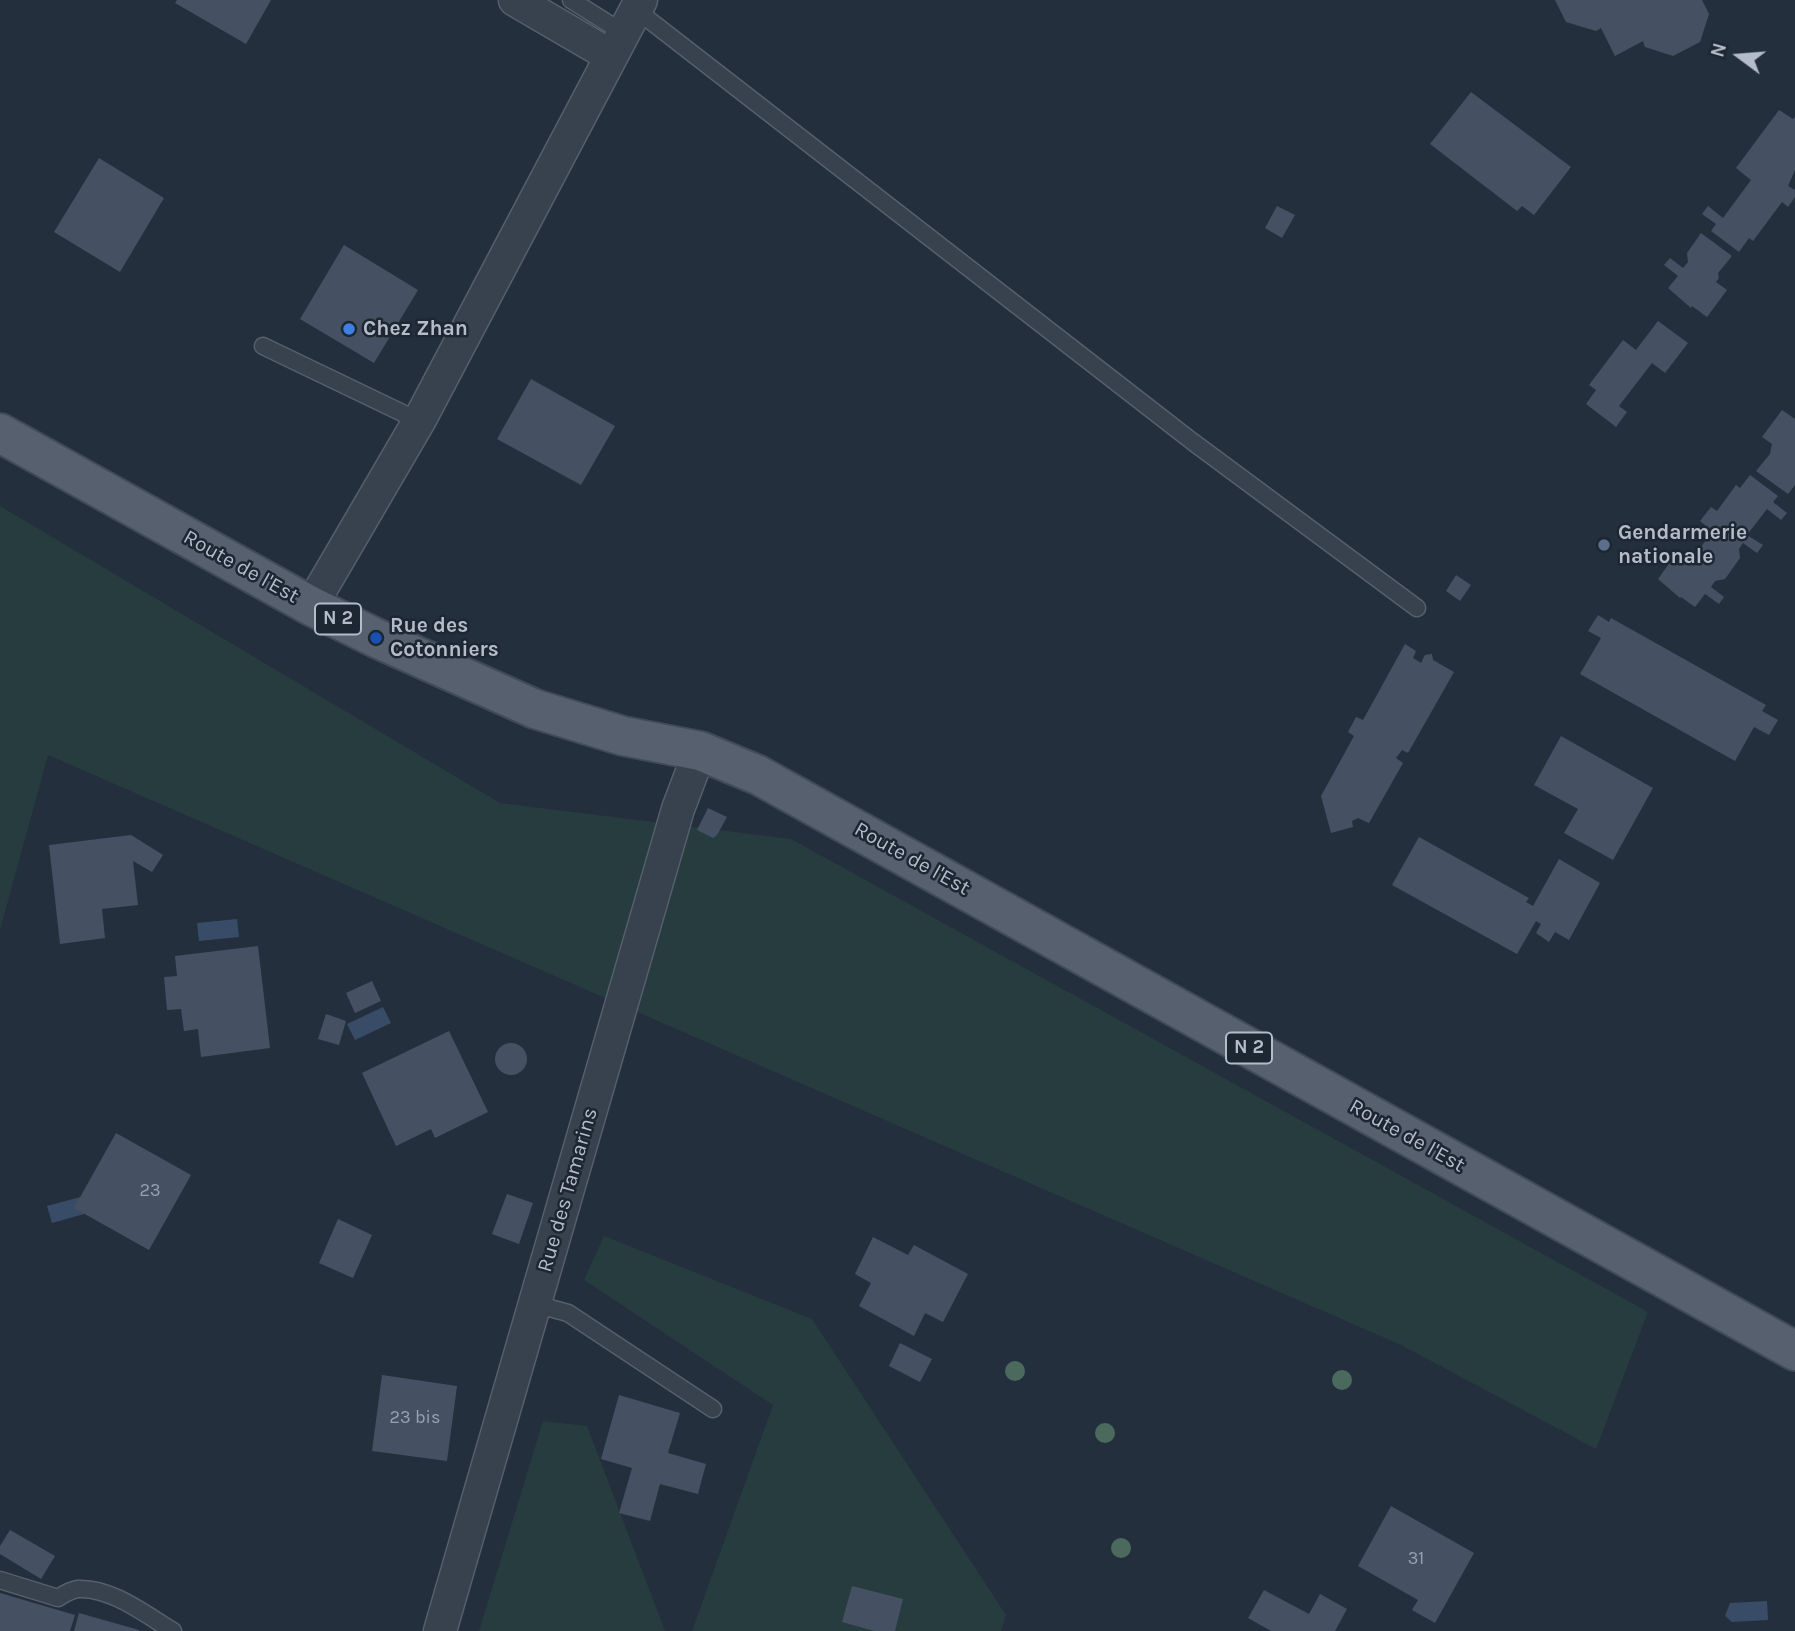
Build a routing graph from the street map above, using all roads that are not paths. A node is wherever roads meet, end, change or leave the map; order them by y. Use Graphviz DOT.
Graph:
graph roads {
  1 [pos="515,0"];
  2 [pos="571,0"];
  3 [pos="627,24"];
  4 [pos="264,346"];
  5 [pos="419,421"];
  6 [pos="0,433"];
  7 [pos="311,606"];
  8 [pos="1417,608"];
  9 [pos="700,751"];
  10 [pos="535,1304"];
  11 [pos="1795,1351"];
  12 [pos="713,1409"];
  13 [pos="0,1580"];
  14 [pos="173,1631"];
  15 [pos="440,1631"];
  1 -- 3 [label="street"];
  2 -- 3 [label="lane"];
  3 -- 5 [label="street"];
  3 -- 8 [label="lane"];
  4 -- 5 [label="lane"];
  5 -- 7 [label="street"];
  6 -- 7 [label="main road, Route de l'Est / N 2"];
  7 -- 9 [label="main road, Route de l'Est / N 2"];
  9 -- 10 [label="street, Rue des Tamarins"];
  9 -- 11 [label="main road, Route de l'Est / N 2"];
  10 -- 12 [label="lane"];
  10 -- 15 [label="street, Rue des Tamarins"];
  13 -- 14 [label="lane"];
}
